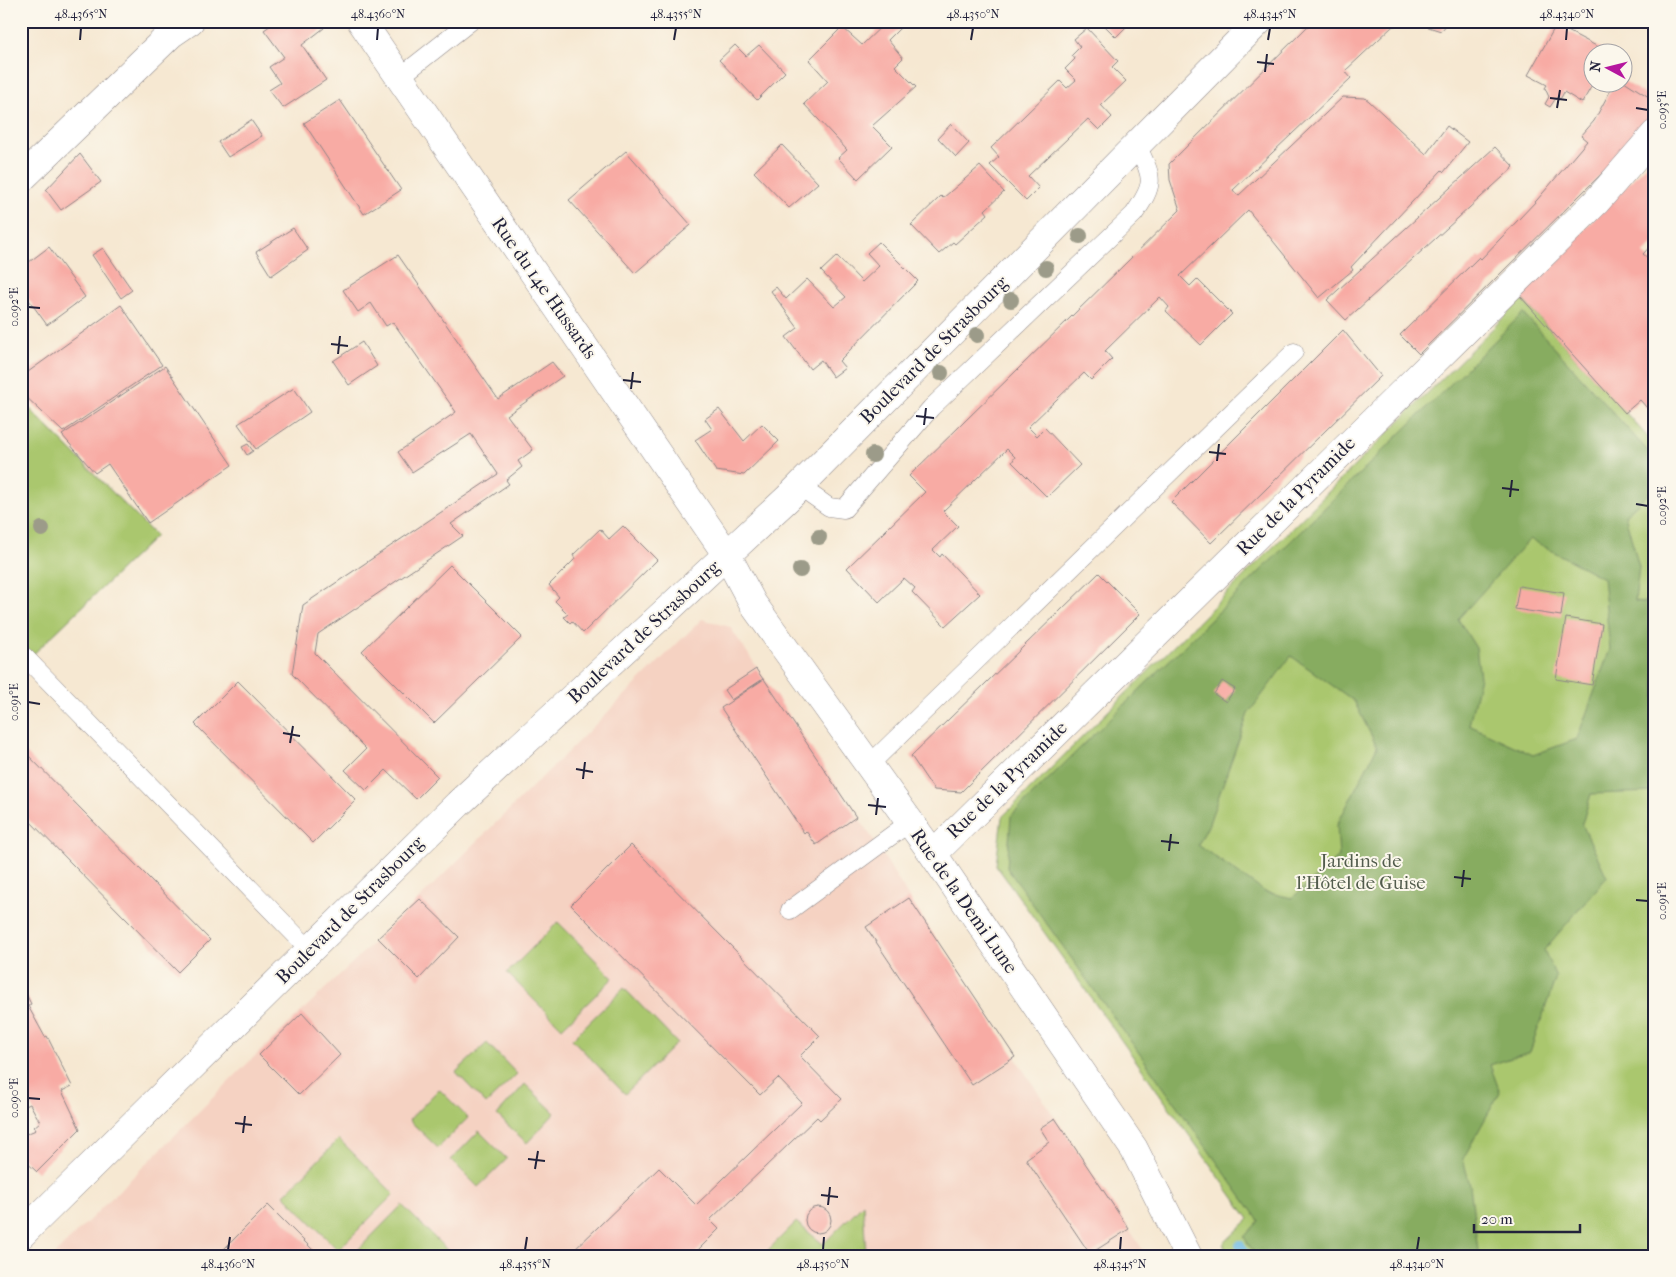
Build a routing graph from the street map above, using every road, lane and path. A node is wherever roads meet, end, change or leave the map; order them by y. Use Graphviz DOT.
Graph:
graph roads {
  1 [pos="190,21"];
  2 [pos="361,21"];
  3 [pos="471,21"];
  4 [pos="1259,21"];
  5 [pos="400,77"];
  6 [pos="1655,134"];
  7 [pos="1137,145"];
  8 [pos="21,179"];
  9 [pos="1294,352"];
  10 [pos="799,486"];
  11 [pos="727,555"];
  12 [pos="24,656"];
  13 [pos="869,765"];
  14 [pos="910,822"];
  15 [pos="932,854"];
  16 [pos="790,910"];
  17 [pos="310,950"];
  18 [pos="21,1235"];
  19 [pos="1188,1256"];
  1 -- 8 [label="street"];
  2 -- 5 [label="street, Rue du 14e Hussards"];
  3 -- 5 [label="lane"];
  4 -- 7 [label="street, Boulevard de Strasbourg"];
  5 -- 11 [label="street, Rue du 14e Hussards"];
  6 -- 15 [label="street, Rue de la Pyramide"];
  7 -- 10 [label="street, Boulevard de Strasbourg"];
  7 -- 10 [label="lane"];
  9 -- 13 [label="lane"];
  10 -- 11 [label="street, Boulevard de Strasbourg"];
  11 -- 13 [label="street, Rue de la Demi Lune"];
  11 -- 17 [label="street, Boulevard de Strasbourg"];
  12 -- 17 [label="lane"];
  13 -- 14 [label="street, Rue de la Demi Lune"];
  14 -- 15 [label="street, Rue de la Demi Lune"];
  14 -- 16 [label="lane"];
  15 -- 19 [label="street, Rue de la Demi Lune"];
  17 -- 18 [label="street, Boulevard de Strasbourg"];
}
